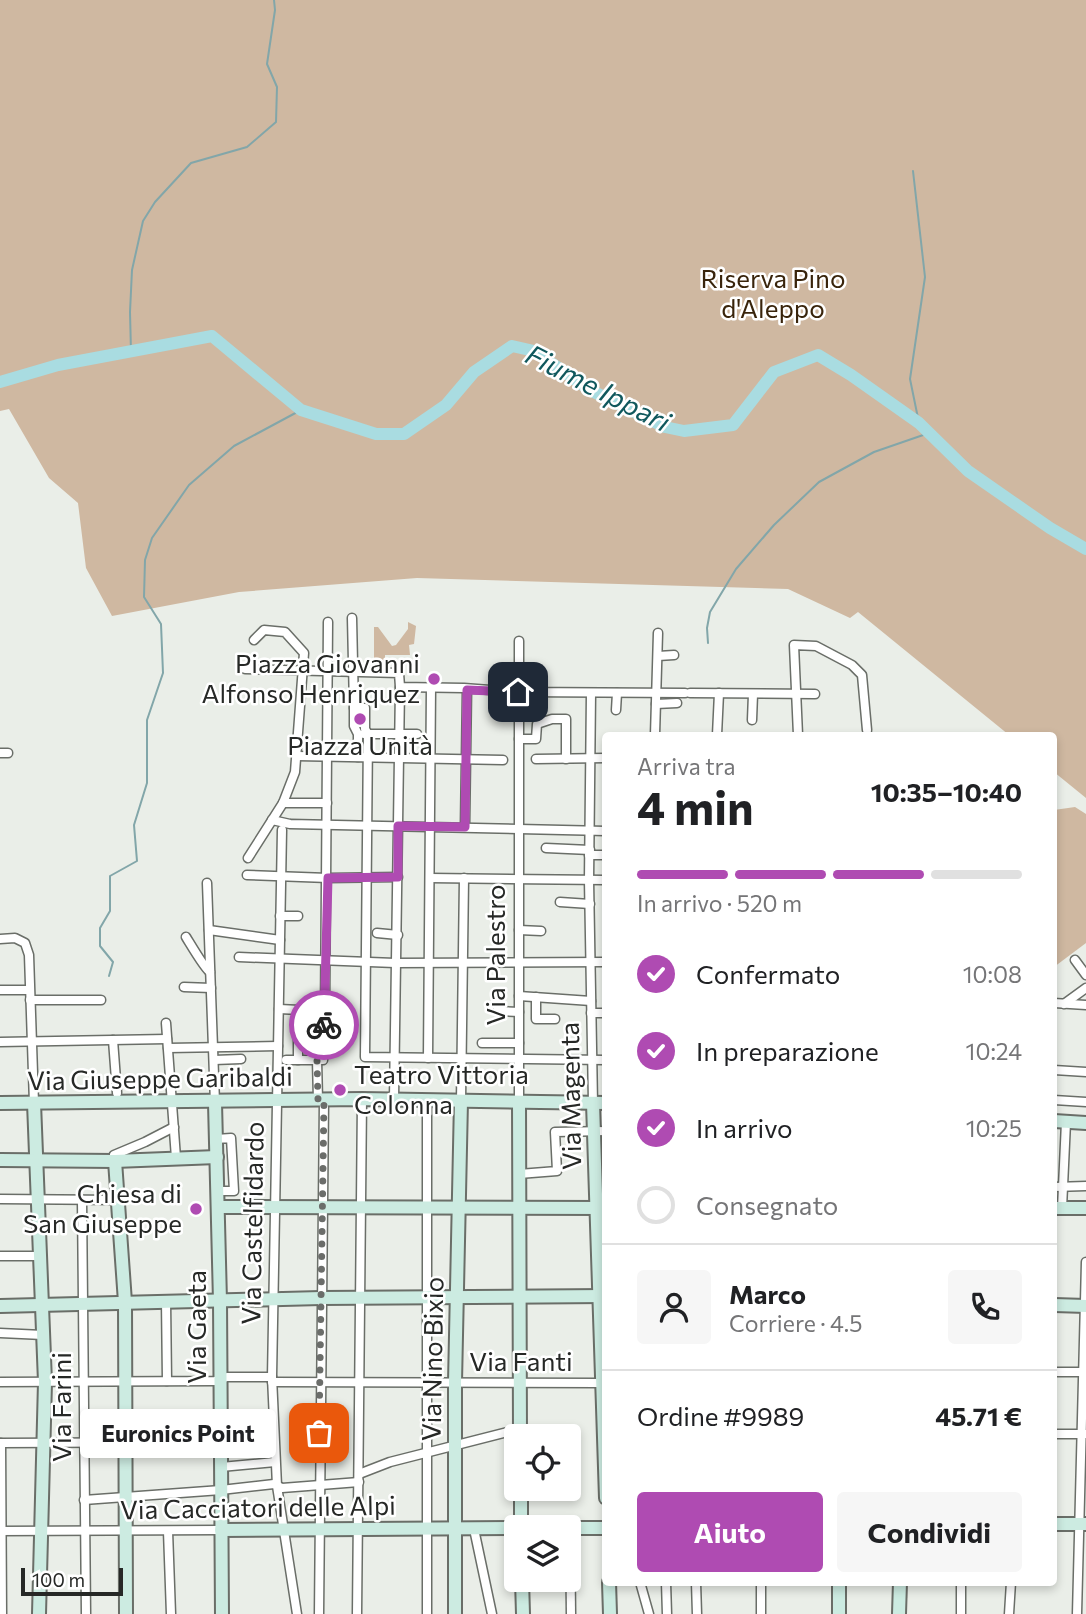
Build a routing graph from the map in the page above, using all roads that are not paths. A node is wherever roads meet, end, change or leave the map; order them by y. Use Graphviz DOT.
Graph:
graph roads {
  1 [pos="352,618"];
  2 [pos="328,622"];
  3 [pos="658,633"];
  4 [pos="254,640"];
  5 [pos="519,641"];
  6 [pos="674,655"];
  7 [pos="657,656"];
  8 [pos="245,669"];
  9 [pos="304,670"];
  10 [pos="329,671"];
  11 [pos="354,672"];
  12 [pos="400,689"];
  13 [pos="431,690"];
  14 [pos="467,690"];
  15 [pos="518,692"];
  16 [pos="617,692"];
  17 [pos="591,693"];
  18 [pos="656,693"];
  19 [pos="719,693"];
  20 [pos="753,694"];
  21 [pos="796,694"];
  22 [pos="815,694"];
  23 [pos="677,703"];
  24 [pos="656,704"];
  25 [pos="617,710"];
  26 [pos="752,720"];
  27 [pos="867,730"];
  28 [pos="655,732"];
  29 [pos="717,732"];
  30 [pos="798,732"];
  31 [pos="365,734"];
  32 [pos="400,734"];
  33 [pos="417,734"];
  34 [pos="519,739"];
  35 [pos="297,756"];
  36 [pos="327,757"];
  37 [pos="363,757"];
  38 [pos="399,758"];
  39 [pos="431,758"];
  40 [pos="566,758"];
  41 [pos="590,758"];
  42 [pos="602,758"];
  43 [pos="466,759"];
  44 [pos="536,759"];
  45 [pos="503,760"];
  46 [pos="283,803"];
  47 [pos="327,803"];
  48 [pos="272,820"];
  49 [pos="326,824"];
  50 [pos="367,824"];
  51 [pos="397,824"];
  52 [pos="432,824"];
  53 [pos="465,827"];
  54 [pos="518,828"];
  55 [pos="282,830"];
  56 [pos="589,830"];
  57 [pos="602,831"];
  58 [pos="546,848"];
  59 [pos="589,852"];
  60 [pos="602,854"];
  61 [pos="248,858"];
  62 [pos="247,875"];
  63 [pos="280,875"];
  64 [pos="366,877"];
  65 [pos="328,878"];
  66 [pos="396,878"];
  67 [pos="464,878"];
  68 [pos="431,879"];
  69 [pos="519,879"];
  70 [pos="589,880"];
  71 [pos="602,880"];
  72 [pos="207,884"];
  73 [pos="560,902"];
  74 [pos="590,904"];
  75 [pos="280,916"];
  76 [pos="298,916"];
  77 [pos="209,930"];
  78 [pos="519,930"];
  79 [pos="541,931"];
  80 [pos="377,933"];
  81 [pos="398,935"];
  82 [pos="186,937"];
  83 [pos="0,939"];
  84 [pos="280,940"];
  85 [pos="239,957"];
  86 [pos="280,958"];
  87 [pos="325,960"];
  88 [pos="1075,960"];
  89 [pos="365,962"];
  90 [pos="464,962"];
  91 [pos="519,962"];
  92 [pos="591,962"];
  93 [pos="602,962"];
  94 [pos="395,963"];
  95 [pos="429,963"];
  96 [pos="211,972"];
  97 [pos="1086,975"];
  98 [pos="184,987"];
  99 [pos="211,988"];
  100 [pos="1086,988"];
  101 [pos="0,990"];
  102 [pos="29,990"];
  103 [pos="1086,994"];
  104 [pos="519,996"];
  105 [pos="536,997"];
  106 [pos="30,1000"];
  107 [pos="101,1000"];
  108 [pos="591,1001"];
  109 [pos="1060,1004"];
  110 [pos="1083,1005"];
  111 [pos="279,1009"];
  112 [pos="300,1010"];
  113 [pos="497,1011"];
  114 [pos="519,1012"];
  115 [pos="591,1013"];
  116 [pos="602,1013"];
  117 [pos="555,1019"];
  118 [pos="166,1023"];
  119 [pos="298,1036"];
  120 [pos="113,1040"];
  121 [pos="31,1041"];
  122 [pos="0,1042"];
  123 [pos="168,1043"];
  124 [pos="482,1043"];
  125 [pos="519,1043"];
  126 [pos="278,1046"];
  127 [pos="212,1047"];
  128 [pos="395,1056"];
  129 [pos="428,1056"];
  130 [pos="464,1057"];
  131 [pos="241,1059"];
  132 [pos="520,1059"];
  133 [pos="214,1060"];
  134 [pos="286,1060"];
  135 [pos="302,1060"];
  136 [pos="317,1060"];
  137 [pos="592,1060"];
  138 [pos="602,1060"];
  139 [pos="1057,1069"];
  140 [pos="1086,1072"];
  141 [pos="117,1093"];
  142 [pos="362,1099"];
  143 [pos="394,1099"];
  144 [pos="321,1100"];
  145 [pos="1057,1100"];
  146 [pos="276,1101"];
  147 [pos="173,1102"];
  148 [pos="215,1102"];
  149 [pos="427,1102"];
  150 [pos="462,1102"];
  151 [pos="519,1102"];
  152 [pos="1086,1102"];
  153 [pos="0,1103"];
  154 [pos="34,1103"];
  155 [pos="599,1103"];
  156 [pos="1060,1121"];
  157 [pos="1086,1123"];
  158 [pos="174,1126"];
  159 [pos="600,1131"];
  160 [pos="216,1139"];
  161 [pos="217,1157"];
  162 [pos="176,1158"];
  163 [pos="0,1160"];
  164 [pos="36,1161"];
  165 [pos="115,1161"];
  166 [pos="519,1174"];
  167 [pos="1086,1186"];
  168 [pos="1058,1187"];
  169 [pos="218,1191"];
  170 [pos="0,1199"];
  171 [pos="38,1200"];
  172 [pos="82,1200"];
  173 [pos="119,1200"];
  174 [pos="219,1207"];
  175 [pos="274,1207"];
  176 [pos="324,1208"];
  177 [pos="359,1208"];
  178 [pos="427,1208"];
  179 [pos="519,1208"];
  180 [pos="601,1208"];
  181 [pos="1058,1208"];
  182 [pos="1086,1208"];
  183 [pos="458,1209"];
  184 [pos="0,1256"];
  185 [pos="40,1256"];
  186 [pos="1086,1262"];
  187 [pos="602,1296"];
  188 [pos="456,1297"];
  189 [pos="518,1297"];
  190 [pos="321,1298"];
  191 [pos="427,1298"];
  192 [pos="359,1299"];
  193 [pos="272,1300"];
  194 [pos="166,1301"];
  195 [pos="220,1301"];
  196 [pos="125,1302"];
  197 [pos="83,1304"];
  198 [pos="1057,1305"];
  199 [pos="0,1306"];
  200 [pos="42,1306"];
  201 [pos="1086,1306"];
  202 [pos="0,1333"];
  203 [pos="43,1335"];
  204 [pos="1057,1372"];
  205 [pos="1085,1372"];
  206 [pos="602,1375"];
  207 [pos="220,1379"];
  208 [pos="272,1379"];
  209 [pos="126,1380"];
  210 [pos="83,1381"];
  211 [pos="167,1381"];
  212 [pos="0,1382"];
  213 [pos="45,1382"];
  214 [pos="358,1382"];
  215 [pos="428,1382"];
  216 [pos="455,1382"];
  217 [pos="320,1383"];
  218 [pos="519,1383"];
  219 [pos="519,1424"];
  220 [pos="1057,1434"];
  221 [pos="1084,1434"];
  222 [pos="504,1436"];
  223 [pos="274,1438"];
  224 [pos="1,1443"];
  225 [pos="44,1443"];
  226 [pos="220,1443"];
  227 [pos="84,1444"];
  228 [pos="126,1444"];
  229 [pos="454,1444"];
  230 [pos="427,1452"];
  231 [pos="275,1462"];
  232 [pos="221,1467"];
  233 [pos="359,1478"];
  234 [pos="319,1484"];
  235 [pos="277,1486"];
  236 [pos="221,1490"];
  237 [pos="125,1497"];
  238 [pos="84,1500"];
  239 [pos="1057,1524"];
  240 [pos="1083,1524"];
  241 [pos="455,1528"];
  242 [pos="504,1528"];
  243 [pos="581,1528"];
  244 [pos="602,1528"];
  245 [pos="356,1529"];
  246 [pos="427,1529"];
  247 [pos="474,1529"];
  248 [pos="221,1530"];
  249 [pos="319,1530"];
  250 [pos="1,1531"];
  251 [pos="125,1531"];
  252 [pos="169,1531"];
  253 [pos="284,1531"];
  254 [pos="42,1532"];
  255 [pos="84,1532"];
  256 [pos="609,1586"];
  257 [pos="641,1586"];
  258 [pos="666,1586"];
  259 [pos="696,1586"];
  260 [pos="761,1586"];
  261 [pos="839,1586"];
  262 [pos="900,1586"];
  263 [pos="961,1586"];
  264 [pos="1011,1586"];
  265 [pos="522,1592"];
  266 [pos="570,1592"];
  267 [pos="2,1614"];
  268 [pos="39,1614"];
  269 [pos="86,1614"];
  270 [pos="126,1614"];
  271 [pos="171,1614"];
  272 [pos="222,1614"];
  273 [pos="297,1614"];
  274 [pos="319,1614"];
  275 [pos="357,1614"];
  276 [pos="427,1614"];
  277 [pos="455,1614"];
  278 [pos="492,1614"];
  279 [pos="523,1614"];
  280 [pos="571,1614"];
  281 [pos="610,1614"];
  282 [pos="649,1614"];
  283 [pos="667,1614"];
  284 [pos="697,1614"];
  285 [pos="761,1614"];
  286 [pos="839,1614"];
  287 [pos="899,1614"];
  288 [pos="961,1614"];
  289 [pos="1009,1614"];
  290 [pos="1077,1614"];
  1 -- 11 [label="street"];
  2 -- 10 [label="street"];
  3 -- 7 [label="street"];
  4 -- 9 [label="street"];
  5 -- 15 [label="street, Via Palestro"];
  6 -- 7 [label="street"];
  7 -- 18 [label="street"];
  8 -- 9 [label="street"];
  9 -- 10 [label="street"];
  9 -- 35 [label="street"];
  10 -- 11 [label="street"];
  10 -- 36 [label="street"];
  11 -- 12 [label="street"];
  11 -- 31 [label="street"];
  12 -- 13 [label="street"];
  12 -- 32 [label="street"];
  13 -- 14 [label="street"];
  13 -- 39 [label="street"];
  14 -- 15 [label="street"];
  14 -- 43 [label="street"];
  15 -- 17 [label="street"];
  15 -- 34 [label="street, Via Palestro"];
  16 -- 17 [label="street"];
  16 -- 18 [label="street"];
  16 -- 25 [label="street"];
  17 -- 41 [label="street, Via Magenta"];
  18 -- 19 [label="street"];
  18 -- 24 [label="street"];
  19 -- 20 [label="street"];
  19 -- 29 [label="street"];
  20 -- 21 [label="street"];
  20 -- 26 [label="street"];
  21 -- 22 [label="street"];
  21 -- 27 [label="street"];
  21 -- 30 [label="street"];
  23 -- 24 [label="street"];
  24 -- 28 [label="street"];
  31 -- 32 [label="street"];
  31 -- 37 [label="street"];
  32 -- 33 [label="street"];
  32 -- 38 [label="street"];
  34 -- 40 [label="street"];
  34 -- 54 [label="street, Via Palestro"];
  35 -- 36 [label="street"];
  35 -- 46 [label="street"];
  36 -- 37 [label="street"];
  36 -- 47 [label="street"];
  37 -- 38 [label="street"];
  37 -- 50 [label="street"];
  38 -- 39 [label="street"];
  38 -- 51 [label="street"];
  39 -- 43 [label="street"];
  39 -- 52 [label="street"];
  40 -- 41 [label="street"];
  40 -- 44 [label="street"];
  41 -- 42 [label="street"];
  41 -- 56 [label="street, Via Magenta"];
  43 -- 45 [label="street"];
  43 -- 53 [label="street"];
  46 -- 47 [label="street"];
  46 -- 48 [label="street"];
  47 -- 49 [label="street"];
  48 -- 49 [label="street"];
  48 -- 61 [label="street"];
  49 -- 50 [label="street"];
  49 -- 65 [label="street"];
  50 -- 51 [label="street"];
  50 -- 64 [label="street"];
  51 -- 52 [label="street"];
  51 -- 66 [label="street"];
  52 -- 53 [label="street"];
  52 -- 68 [label="street"];
  53 -- 54 [label="street"];
  54 -- 56 [label="street"];
  54 -- 69 [label="street, Via Palestro"];
  55 -- 63 [label="street, Via Castelfidardo"];
  56 -- 57 [label="street"];
  56 -- 59 [label="street, Via Magenta"];
  58 -- 59 [label="street"];
  59 -- 60 [label="street"];
  59 -- 70 [label="street, Via Magenta"];
  62 -- 63 [label="street"];
  63 -- 65 [label="street"];
  63 -- 75 [label="street, Via Castelfidardo"];
  64 -- 65 [label="street"];
  64 -- 66 [label="street"];
  64 -- 89 [label="street"];
  65 -- 87 [label="street"];
  66 -- 81 [label="street"];
  67 -- 68 [label="street"];
  67 -- 69 [label="street"];
  67 -- 90 [label="street"];
  68 -- 95 [label="street"];
  69 -- 70 [label="street"];
  69 -- 78 [label="street, Via Palestro"];
  70 -- 71 [label="street"];
  70 -- 74 [label="street, Via Magenta"];
  72 -- 77 [label="street"];
  73 -- 74 [label="street"];
  74 -- 92 [label="street, Via Magenta"];
  75 -- 76 [label="street"];
  75 -- 84 [label="street, Via Castelfidardo"];
  77 -- 84 [label="street"];
  77 -- 96 [label="street"];
  78 -- 79 [label="street"];
  78 -- 91 [label="street, Via Palestro"];
  80 -- 81 [label="street"];
  81 -- 94 [label="street"];
  82 -- 96 [label="street"];
  83 -- 102 [label="street"];
  84 -- 86 [label="street, Via Castelfidardo"];
  85 -- 86 [label="street"];
  86 -- 87 [label="street"];
  86 -- 111 [label="street, Via Castelfidardo"];
  87 -- 89 [label="street"];
  87 -- 136 [label="street"];
  88 -- 97 [label="street"];
  89 -- 94 [label="street"];
  89 -- 128 [label="street"];
  90 -- 91 [label="street"];
  90 -- 95 [label="street"];
  90 -- 130 [label="street"];
  91 -- 92 [label="street"];
  91 -- 104 [label="street, Via Palestro"];
  92 -- 93 [label="street"];
  92 -- 108 [label="street, Via Magenta"];
  94 -- 95 [label="street"];
  94 -- 128 [label="street"];
  95 -- 129 [label="street"];
  96 -- 99 [label="street"];
  98 -- 99 [label="street"];
  99 -- 127 [label="street"];
  100 -- 109 [label="street"];
  101 -- 102 [label="street"];
  102 -- 106 [label="street"];
  103 -- 110 [label="street"];
  104 -- 105 [label="street"];
  104 -- 114 [label="street, Via Palestro"];
  105 -- 108 [label="street"];
  105 -- 117 [label="street"];
  106 -- 107 [label="street"];
  106 -- 121 [label="street"];
  108 -- 115 [label="street, Via Magenta"];
  109 -- 110 [label="street"];
  111 -- 112 [label="street"];
  111 -- 126 [label="street, Via Castelfidardo"];
  113 -- 114 [label="street"];
  114 -- 125 [label="street, Via Palestro"];
  115 -- 116 [label="street"];
  115 -- 137 [label="street, Via Magenta"];
  118 -- 123 [label="street"];
  119 -- 135 [label="street"];
  120 -- 121 [label="street"];
  120 -- 123 [label="street"];
  120 -- 141 [label="street"];
  121 -- 122 [label="street"];
  121 -- 154 [label="street"];
  123 -- 127 [label="street"];
  123 -- 147 [label="street"];
  124 -- 125 [label="street"];
  125 -- 132 [label="street, Via Palestro"];
  126 -- 127 [label="street"];
  126 -- 146 [label="street, Via Castelfidardo"];
  127 -- 133 [label="street"];
  128 -- 129 [label="street"];
  128 -- 143 [label="street"];
  129 -- 130 [label="street"];
  130 -- 132 [label="street"];
  130 -- 150 [label="street"];
  131 -- 133 [label="street"];
  132 -- 137 [label="street"];
  132 -- 151 [label="street, Via Palestro"];
  133 -- 148 [label="street"];
  134 -- 135 [label="street"];
  135 -- 136 [label="street"];
  136 -- 144 [label="street"];
  137 -- 138 [label="street"];
  137 -- 155 [label="street, Via Magenta"];
  139 -- 140 [label="street"];
  142 -- 143 [label="street, Via Giuseppe Garibaldi"];
  142 -- 144 [label="street, Via Giuseppe Garibaldi"];
  142 -- 177 [label="street"];
  143 -- 149 [label="street, Via Giuseppe Garibaldi"];
  144 -- 146 [label="street, Via Giuseppe Garibaldi"];
  144 -- 176 [label="street"];
  145 -- 152 [label="street"];
  146 -- 148 [label="street, Via Giuseppe Garibaldi"];
  146 -- 175 [label="street, Via Castelfidardo"];
  147 -- 148 [label="street, Via Giuseppe Garibaldi"];
  147 -- 154 [label="street, Via Giuseppe Garibaldi"];
  147 -- 158 [label="street"];
  148 -- 160 [label="street, Via Gaeta"];
  149 -- 150 [label="street, Via Giuseppe Garibaldi"];
  149 -- 178 [label="street"];
  150 -- 151 [label="street"];
  150 -- 183 [label="street, Via Nino Bixio"];
  151 -- 155 [label="street"];
  151 -- 166 [label="street, Via Palestro"];
  153 -- 154 [label="street, Via Giuseppe Garibaldi"];
  154 -- 164 [label="street"];
  155 -- 159 [label="street, Via Magenta"];
  156 -- 157 [label="street"];
  156 -- 168 [label="street"];
  158 -- 162 [label="street"];
  158 -- 165 [label="street"];
  159 -- 166 [label="street"];
  159 -- 180 [label="street, Via Magenta"];
  160 -- 161 [label="street, Via Gaeta"];
  160 -- 169 [label="street"];
  161 -- 162 [label="street"];
  161 -- 169 [label="street, Via Gaeta"];
  162 -- 165 [label="street"];
  163 -- 164 [label="street"];
  164 -- 165 [label="street"];
  164 -- 171 [label="street"];
  165 -- 173 [label="street"];
  166 -- 179 [label="street, Via Palestro"];
  167 -- 168 [label="street"];
  168 -- 181 [label="street"];
  169 -- 174 [label="street, Via Gaeta"];
  170 -- 171 [label="street"];
  171 -- 172 [label="street"];
  171 -- 185 [label="street"];
  172 -- 173 [label="street"];
  172 -- 197 [label="street, Via Farini"];
  173 -- 196 [label="street"];
  174 -- 175 [label="street"];
  174 -- 195 [label="street, Via Gaeta"];
  175 -- 176 [label="street"];
  175 -- 193 [label="street, Via Castelfidardo"];
  176 -- 177 [label="street"];
  176 -- 190 [label="street"];
  177 -- 178 [label="street"];
  177 -- 192 [label="street"];
  178 -- 183 [label="street"];
  178 -- 191 [label="street"];
  179 -- 180 [label="street"];
  179 -- 183 [label="street"];
  179 -- 189 [label="street, Via Palestro"];
  180 -- 187 [label="street, Via Magenta"];
  181 -- 182 [label="street"];
  183 -- 188 [label="street, Via Nino Bixio"];
  184 -- 185 [label="street"];
  185 -- 200 [label="street"];
  186 -- 201 [label="street"];
  187 -- 189 [label="street"];
  187 -- 206 [label="street, Via Magenta"];
  188 -- 189 [label="street"];
  188 -- 191 [label="street"];
  188 -- 216 [label="street, Via Nino Bixio"];
  189 -- 218 [label="street, Via Palestro"];
  190 -- 192 [label="street"];
  190 -- 193 [label="street"];
  190 -- 217 [label="street"];
  191 -- 192 [label="street"];
  191 -- 215 [label="street"];
  192 -- 214 [label="street"];
  193 -- 195 [label="street"];
  193 -- 208 [label="street, Via Castelfidardo"];
  194 -- 195 [label="street"];
  194 -- 196 [label="street"];
  194 -- 211 [label="street"];
  195 -- 207 [label="street, Via Gaeta"];
  196 -- 197 [label="street"];
  196 -- 209 [label="street"];
  197 -- 200 [label="street"];
  197 -- 210 [label="street, Via Farini"];
  198 -- 201 [label="street"];
  199 -- 200 [label="street"];
  200 -- 203 [label="street"];
  201 -- 205 [label="street"];
  202 -- 203 [label="street"];
  203 -- 213 [label="street"];
  204 -- 205 [label="street"];
  205 -- 221 [label="street"];
  206 -- 218 [label="street, Via Fanti"];
  207 -- 208 [label="street, Via Fanti"];
  207 -- 211 [label="street, Via Fanti"];
  207 -- 226 [label="street, Via Gaeta"];
  208 -- 217 [label="street, Via Fanti"];
  208 -- 223 [label="street, Via Castelfidardo"];
  209 -- 210 [label="street, Via Fanti"];
  209 -- 211 [label="street, Via Fanti"];
  209 -- 228 [label="street"];
  210 -- 213 [label="street, Via Fanti"];
  210 -- 227 [label="street, Via Farini"];
  212 -- 213 [label="street, Via Fanti"];
  213 -- 225 [label="street"];
  214 -- 215 [label="street, Via Fanti"];
  214 -- 217 [label="street, Via Fanti"];
  214 -- 233 [label="street"];
  215 -- 216 [label="street, Via Fanti"];
  215 -- 230 [label="street"];
  216 -- 218 [label="street, Via Fanti"];
  216 -- 229 [label="street, Via Nino Bixio"];
  217 -- 234 [label="street"];
  218 -- 219 [label="street, Via Palestro"];
  220 -- 221 [label="street"];
  221 -- 240 [label="street"];
  222 -- 229 [label="street"];
  223 -- 226 [label="street"];
  223 -- 231 [label="street, Via Castelfidardo"];
  224 -- 225 [label="street"];
  224 -- 250 [label="street"];
  225 -- 227 [label="street"];
  225 -- 254 [label="street"];
  226 -- 228 [label="street"];
  226 -- 232 [label="street, Via Gaeta"];
  227 -- 228 [label="street"];
  227 -- 238 [label="street, Via Farini"];
  228 -- 237 [label="street"];
  229 -- 230 [label="street"];
  229 -- 241 [label="street, Via Nino Bixio"];
  230 -- 233 [label="street"];
  230 -- 246 [label="street"];
  231 -- 232 [label="street"];
  231 -- 235 [label="street, Via Castelfidardo"];
  232 -- 236 [label="street, Via Gaeta"];
  233 -- 234 [label="street"];
  233 -- 245 [label="street"];
  234 -- 235 [label="street"];
  234 -- 249 [label="street"];
  235 -- 236 [label="street"];
  235 -- 253 [label="street, Via Castelfidardo"];
  236 -- 237 [label="street"];
  236 -- 248 [label="street, Via Gaeta"];
  237 -- 238 [label="street"];
  237 -- 251 [label="street"];
  238 -- 255 [label="street, Via Farini"];
  239 -- 240 [label="street"];
  240 -- 290 [label="street"];
  241 -- 246 [label="street, Via Cacciatori delle Alpi"];
  241 -- 247 [label="street, Via Cacciatori delle Alpi"];
  241 -- 277 [label="street, Via Nino Bixio"];
  242 -- 247 [label="street, Via Cacciatori delle Alpi"];
  243 -- 244 [label="street"];
  245 -- 246 [label="street, Via Cacciatori delle Alpi"];
  245 -- 249 [label="street, Via Cacciatori delle Alpi"];
  245 -- 275 [label="street"];
  246 -- 276 [label="street"];
  247 -- 278 [label="street"];
  248 -- 252 [label="street, Via Cacciatori delle Alpi"];
  248 -- 253 [label="street, Via Cacciatori delle Alpi"];
  248 -- 272 [label="street, Via Gaeta"];
  249 -- 253 [label="street, Via Cacciatori delle Alpi"];
  249 -- 274 [label="street"];
  250 -- 254 [label="street, Via Cacciatori delle Alpi"];
  250 -- 267 [label="street"];
  251 -- 252 [label="street, Via Cacciatori delle Alpi"];
  251 -- 255 [label="street, Via Cacciatori delle Alpi"];
  251 -- 270 [label="street"];
  252 -- 271 [label="street"];
  253 -- 273 [label="street, Via Castelfidardo"];
  254 -- 255 [label="street, Via Cacciatori delle Alpi"];
  254 -- 268 [label="street"];
  255 -- 269 [label="street, Via Farini"];
  256 -- 281 [label="street"];
  257 -- 282 [label="street"];
  258 -- 283 [label="street"];
  259 -- 284 [label="street"];
  260 -- 285 [label="street"];
  261 -- 286 [label="street"];
  262 -- 287 [label="street"];
  263 -- 288 [label="street"];
  264 -- 289 [label="street"];
  265 -- 279 [label="street"];
  266 -- 280 [label="street"];
}
